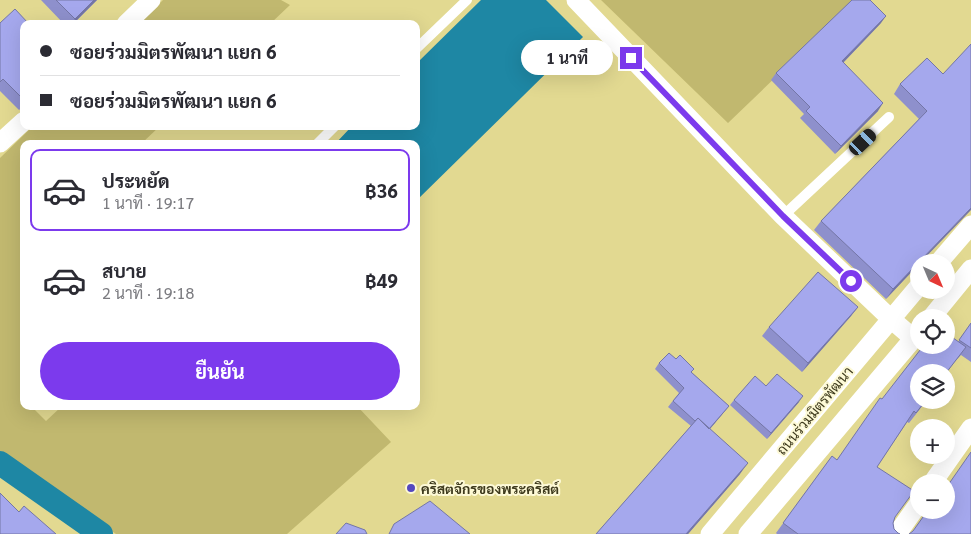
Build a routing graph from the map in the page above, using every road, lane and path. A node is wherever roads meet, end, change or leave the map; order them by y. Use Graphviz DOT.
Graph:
graph roads {
  1 [pos="151,0"];
  2 [pos="467,0"];
  3 [pos="576,0"];
  4 [pos="130,20"];
  5 [pos="420,45"];
  6 [pos="889,117"];
  7 [pos="20,124"];
  8 [pos="331,130"];
  9 [pos="321,140"];
  10 [pos="0,143"];
  11 [pos="783,216"];
  12 [pos="971,225"];
  13 [pos="946,254"];
  14 [pos="971,269"];
  15 [pos="910,297"];
  16 [pos="938,309"];
  17 [pos="891,319"];
  18 [pos="910,331"];
  19 [pos="910,342"];
  20 [pos="971,428"];
  21 [pos="939,474"];
  22 [pos="910,516"];
  23 [pos="723,518"];
  24 [pos="710,534"];
  25 [pos="744,534"];
  26 [pos="748,534"];
  27 [pos="897,534"];
  1 -- 4 [label="street"];
  2 -- 5 [label="lane"];
  3 -- 11 [label="street"];
  6 -- 11 [label="lane"];
  7 -- 10 [label="street"];
  8 -- 9 [label="lane"];
  11 -- 17 [label="street"];
  12 -- 13 [label="street"];
  14 -- 16 [label="street"];
  15 -- 17 [label="street, ถนนร่วมมิตรพัฒนา"];
  17 -- 18 [label="street"];
  17 -- 23 [label="street, ถนนร่วมมิตรพัฒนา"];
  19 -- 26 [label="street"];
  20 -- 21 [label="street"];
  22 -- 27 [label="street"];
  23 -- 24 [label="street, ถนนร่วมมิตรพัฒนา"];
  23 -- 25 [label="street"];
}
